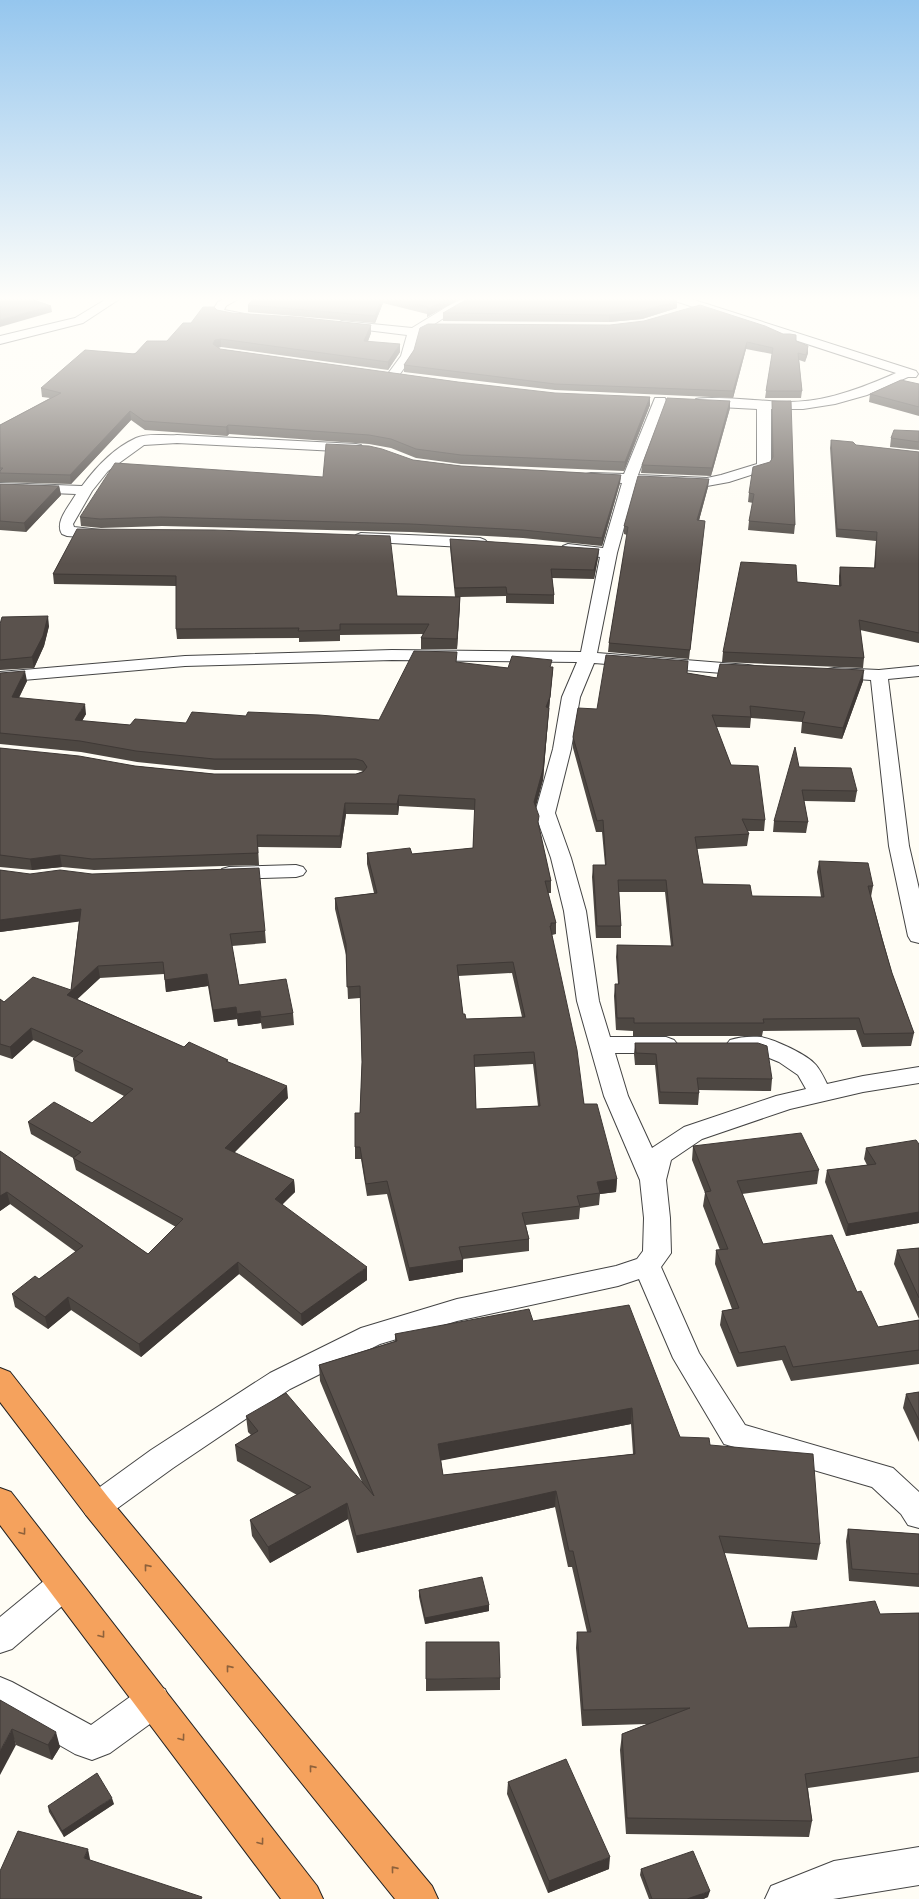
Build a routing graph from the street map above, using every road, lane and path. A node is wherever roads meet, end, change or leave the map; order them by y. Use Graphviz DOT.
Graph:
graph roads {
  1 [pos="874,387"];
  2 [pos="676,401"];
  3 [pos="691,402"];
  4 [pos="764,404"];
  5 [pos="369,449"];
  6 [pos="578,476"];
  7 [pos="630,479"];
  8 [pos="0,487"];
  9 [pos="86,490"];
  10 [pos="116,534"];
  11 [pos="348,537"];
  12 [pos="493,543"];
  13 [pos="554,548"];
  14 [pos="609,553"];
  15 [pos="588,657"];
  16 [pos="764,671"];
  17 [pos="919,671"];
  18 [pos="818,673"];
  19 [pos="879,675"];
  20 [pos="0,677"];
  21 [pos="296,871"];
  22 [pos="210,874"];
  23 [pos="919,936"];
  24 [pos="601,1045"];
  25 [pos="689,1045"];
  26 [pos="721,1045"];
  27 [pos="919,1075"];
  28 [pos="821,1094"];
  29 [pos="653,1180"];
  30 [pos="648,1266"];
  31 [pos="0,1380"];
  32 [pos="0,1501"];
  33 [pos="97,1506"];
  34 [pos="919,1515"];
  35 [pos="63,1585"];
  36 [pos="0,1638"];
  37 [pos="0,1693"];
  38 [pos="153,1701"];
  39 [pos="919,1866"];
  40 [pos="304,1899"];
  41 [pos="419,1899"];
  42 [pos="784,1899"];
  1 -- 4 [label="street"];
  2 -- 7 [label="street"];
  3 -- 4 [label="street"];
  4 -- 7 [label="street"];
  5 -- 9 [label="street"];
  6 -- 7 [label="street"];
  7 -- 14 [label="street"];
  8 -- 9 [label="street"];
  9 -- 10 [label="street"];
  11 -- 12 [label="street"];
  13 -- 14 [label="street"];
  14 -- 15 [label="street"];
  15 -- 16 [label="street"];
  15 -- 20 [label="street"];
  15 -- 24 [label="street"];
  17 -- 19 [label="street"];
  18 -- 19 [label="street"];
  19 -- 23 [label="street"];
  21 -- 22 [label="street"];
  24 -- 25 [label="street"];
  24 -- 29 [label="street"];
  26 -- 28 [label="street"];
  27 -- 28 [label="street"];
  28 -- 29 [label="street"];
  29 -- 30 [label="street"];
  30 -- 33 [label="street"];
  30 -- 34 [label="street"];
  31 -- 33 [label="highway"];
  32 -- 35 [label="highway, one-way"];
  41 -- 33 [label="highway, one-way"];
  35 -- 36 [label="street"];
  35 -- 38 [label="highway, one-way"];
  37 -- 38 [label="street"];
  38 -- 40 [label="highway, one-way"];
  39 -- 42 [label="street"];
}
